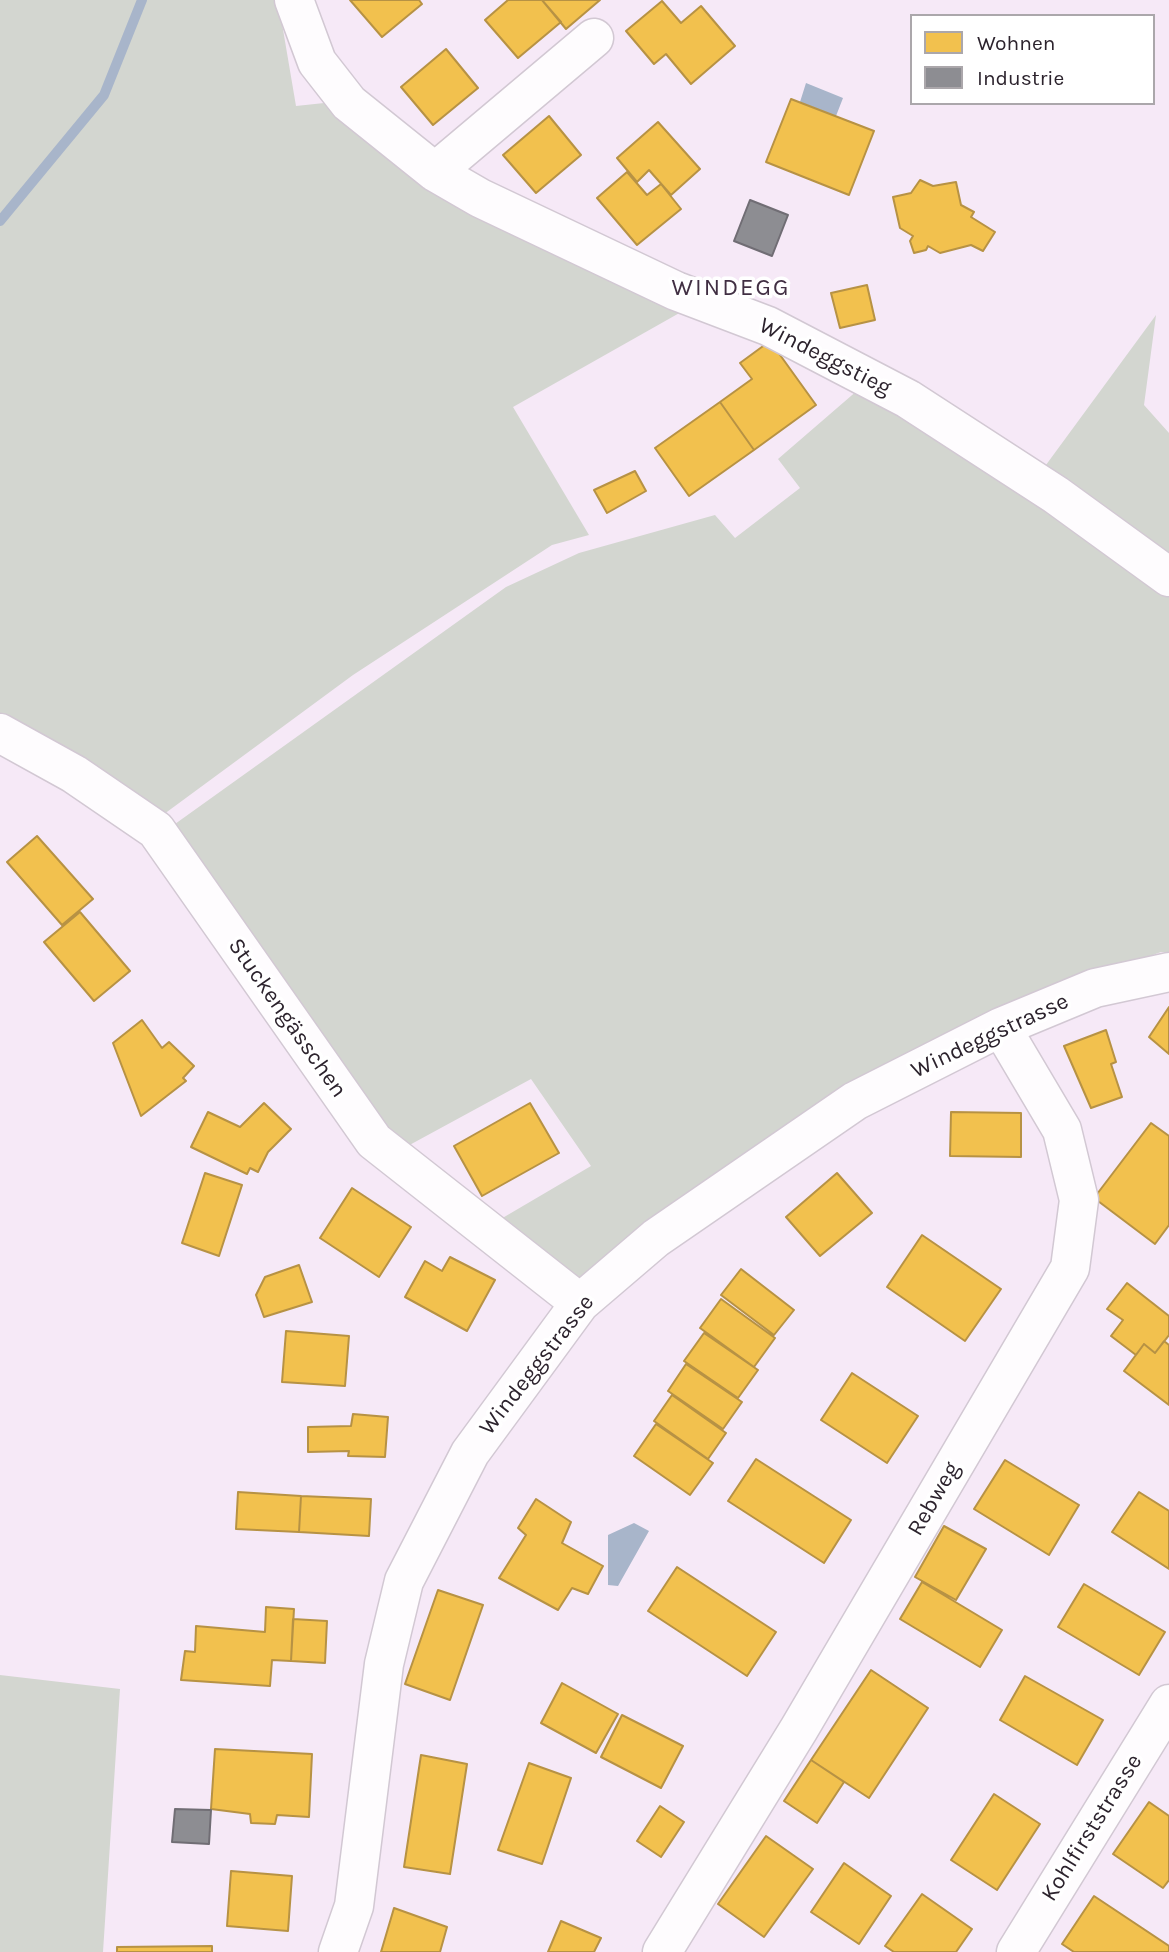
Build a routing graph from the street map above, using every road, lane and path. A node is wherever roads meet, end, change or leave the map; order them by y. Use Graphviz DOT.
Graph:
graph roads {
  1 [pos="294,0"];
  2 [pos="594,38"];
  3 [pos="435,172"];
  4 [pos="1169,577"];
  5 [pos="0,733"];
  6 [pos="1169,972"];
  7 [pos="1001,1027"];
  8 [pos="580,1303"];
  9 [pos="1169,1704"];
  10 [pos="338,1952"];
  11 [pos="662,1952"];
  12 [pos="1016,1952"];
  1 -- 3 [label="street, Windeggstieg"];
  2 -- 3 [label="street"];
  3 -- 4 [label="street, Windeggstieg"];
  5 -- 8 [label="street, Stuckengässchen"];
  6 -- 7 [label="street, Windeggstrasse"];
  7 -- 8 [label="street, Windeggstrasse"];
  7 -- 11 [label="street, Rebweg"];
  8 -- 10 [label="street, Windeggstrasse"];
  9 -- 12 [label="street, Kohlfirststrasse"];
}
